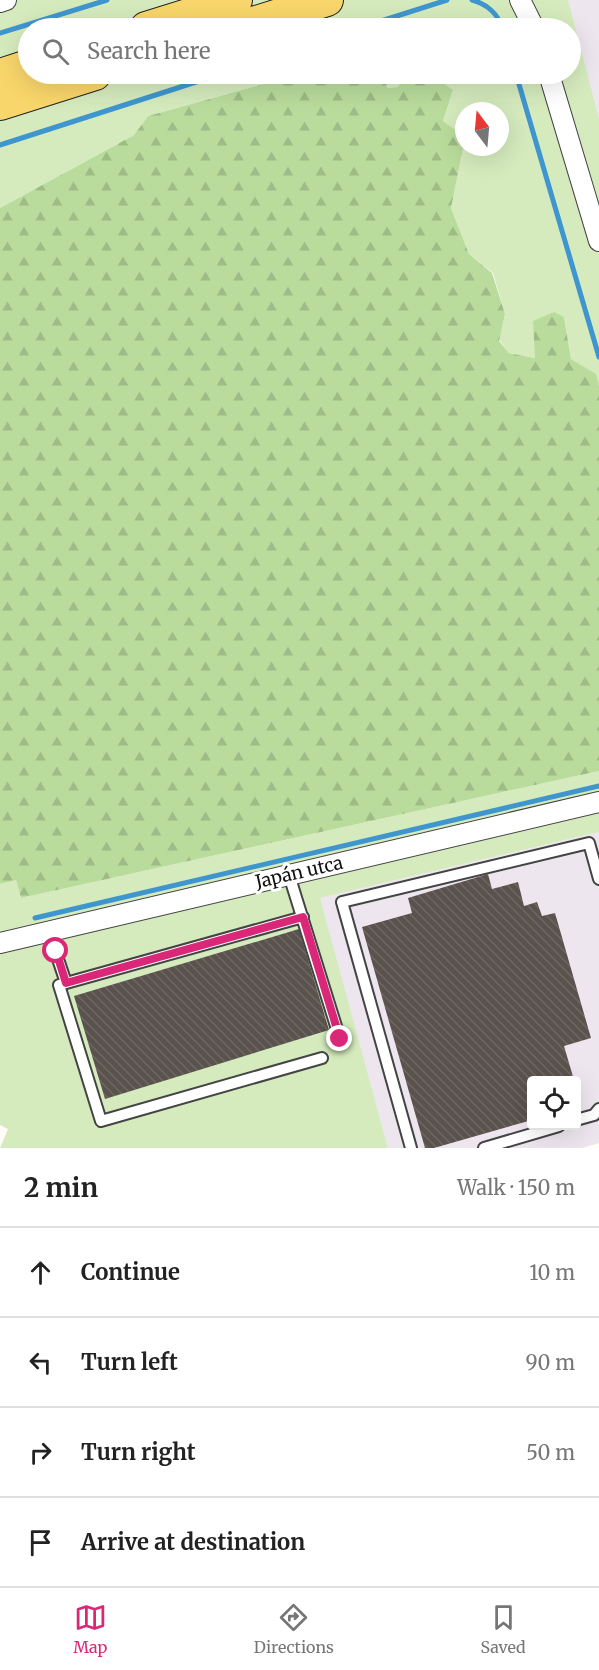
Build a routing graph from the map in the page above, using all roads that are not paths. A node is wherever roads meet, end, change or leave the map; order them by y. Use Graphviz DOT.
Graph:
graph roads {
  1 [pos="6,0"];
  2 [pos="236,0"];
  3 [pos="327,0"];
  4 [pos="520,0"];
  5 [pos="534,0"];
  6 [pos="0,2"];
  7 [pos="178,18"];
  8 [pos="269,18"];
  9 [pos="530,18"];
  10 [pos="535,18"];
  11 [pos="18,69"];
  12 [pos="0,75"];
  13 [pos="63,84"];
  14 [pos="552,84"];
  15 [pos="0,104"];
  16 [pos="599,241"];
  17 [pos="599,802"];
  18 [pos="289,875"];
  19 [pos="599,879"];
  20 [pos="303,917"];
  21 [pos="49,932"];
  22 [pos="0,943"];
  23 [pos="66,983"];
  24 [pos="340,1039"];
  25 [pos="322,1058"];
  26 [pos="599,1109"];
  27 [pos="581,1119"];
  28 [pos="543,1130"];
  29 [pos="411,1148"];
  30 [pos="484,1148"];
  1 -- 6 [label="street"];
  2 -- 7 [label="main road"];
  3 -- 8 [label="main road"];
  4 -- 9 [label="street"];
  5 -- 10 [label="street"];
  11 -- 12 [label="main road"];
  13 -- 15 [label="main road"];
  14 -- 16 [label="street"];
  17 -- 18 [label="street, Japán utca"];
  18 -- 20 [label="lane"];
  18 -- 21 [label="street, Japán utca"];
  19 -- 29 [label="lane"];
  20 -- 23 [label="lane"];
  20 -- 24 [label="lane"];
  21 -- 22 [label="street, Japán utca"];
  21 -- 23 [label="lane"];
  23 -- 25 [label="lane"];
  26 -- 27 [label="lane"];
  28 -- 30 [label="lane"];
}
